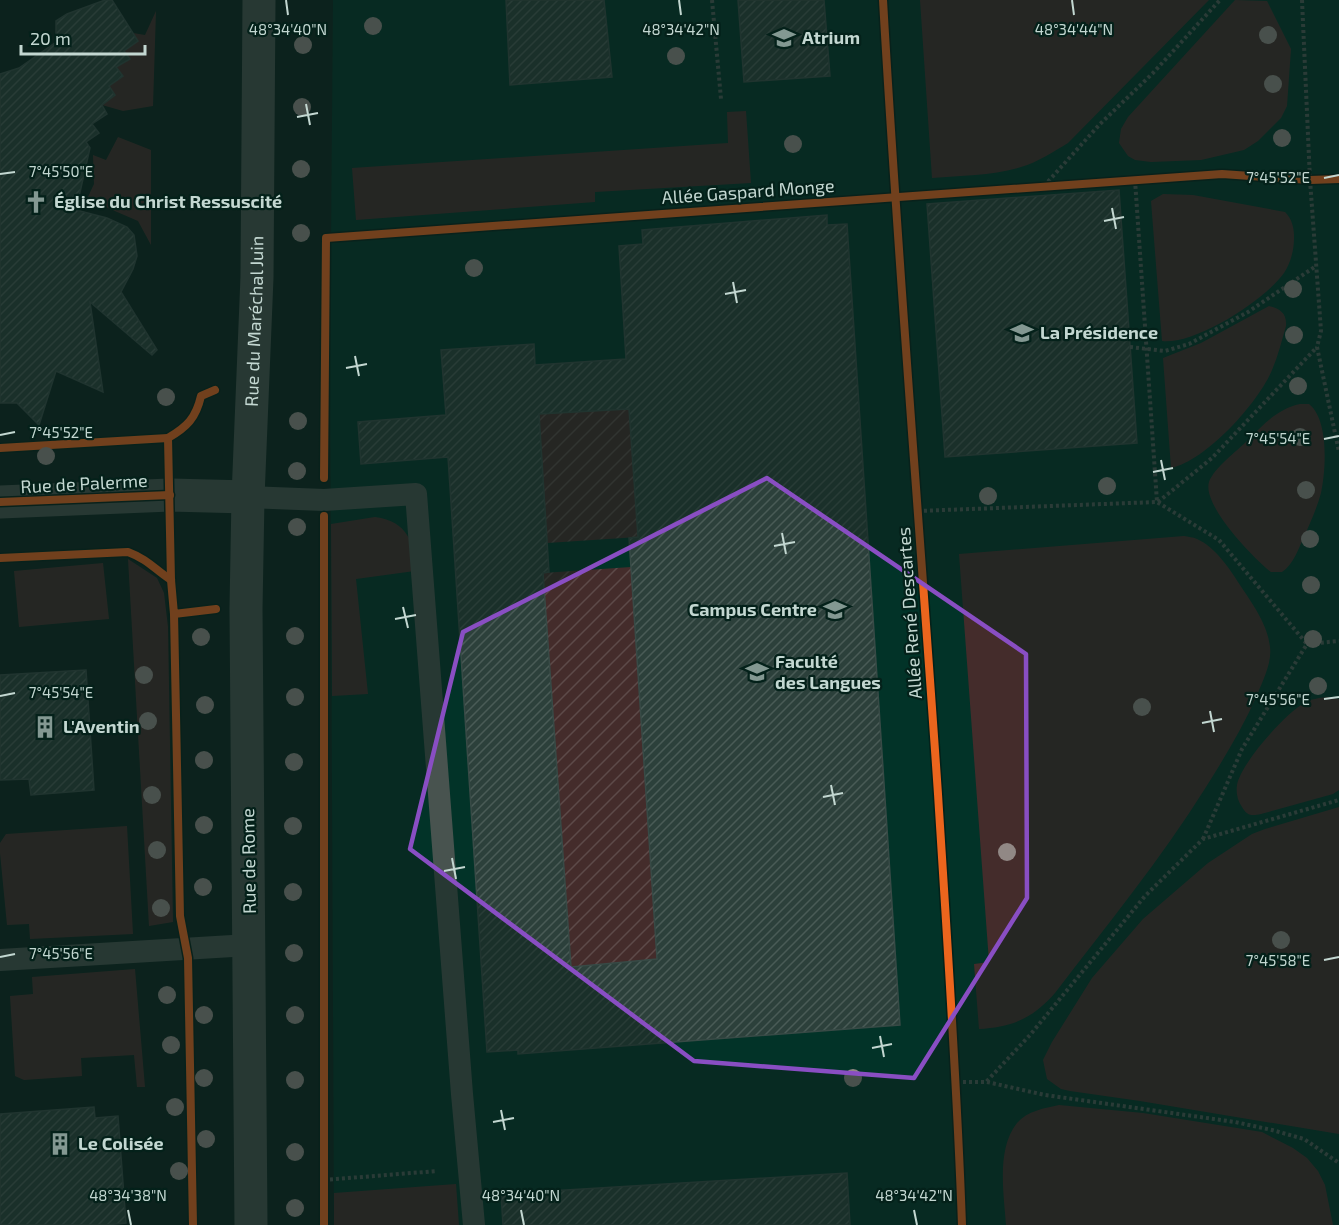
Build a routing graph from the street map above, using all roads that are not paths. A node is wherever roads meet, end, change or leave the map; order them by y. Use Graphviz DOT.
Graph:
graph roads {
  1 [pos="259,0"];
  2 [pos="249,497"];
  3 [pos="0,502"];
  4 [pos="249,945"];
  5 [pos="0,960"];
  6 [pos="251,1225"];
  7 [pos="474,1225"];
  1 -- 2 [label="street, Rue du Maréchal Juin"];
  2 -- 3 [label="street, Rue de Palerme"];
  2 -- 4 [label="street, Rue de Rome"];
  2 -- 7 [label="lane"];
  4 -- 5 [label="lane"];
  4 -- 6 [label="street, Rue de Rome"];
}
